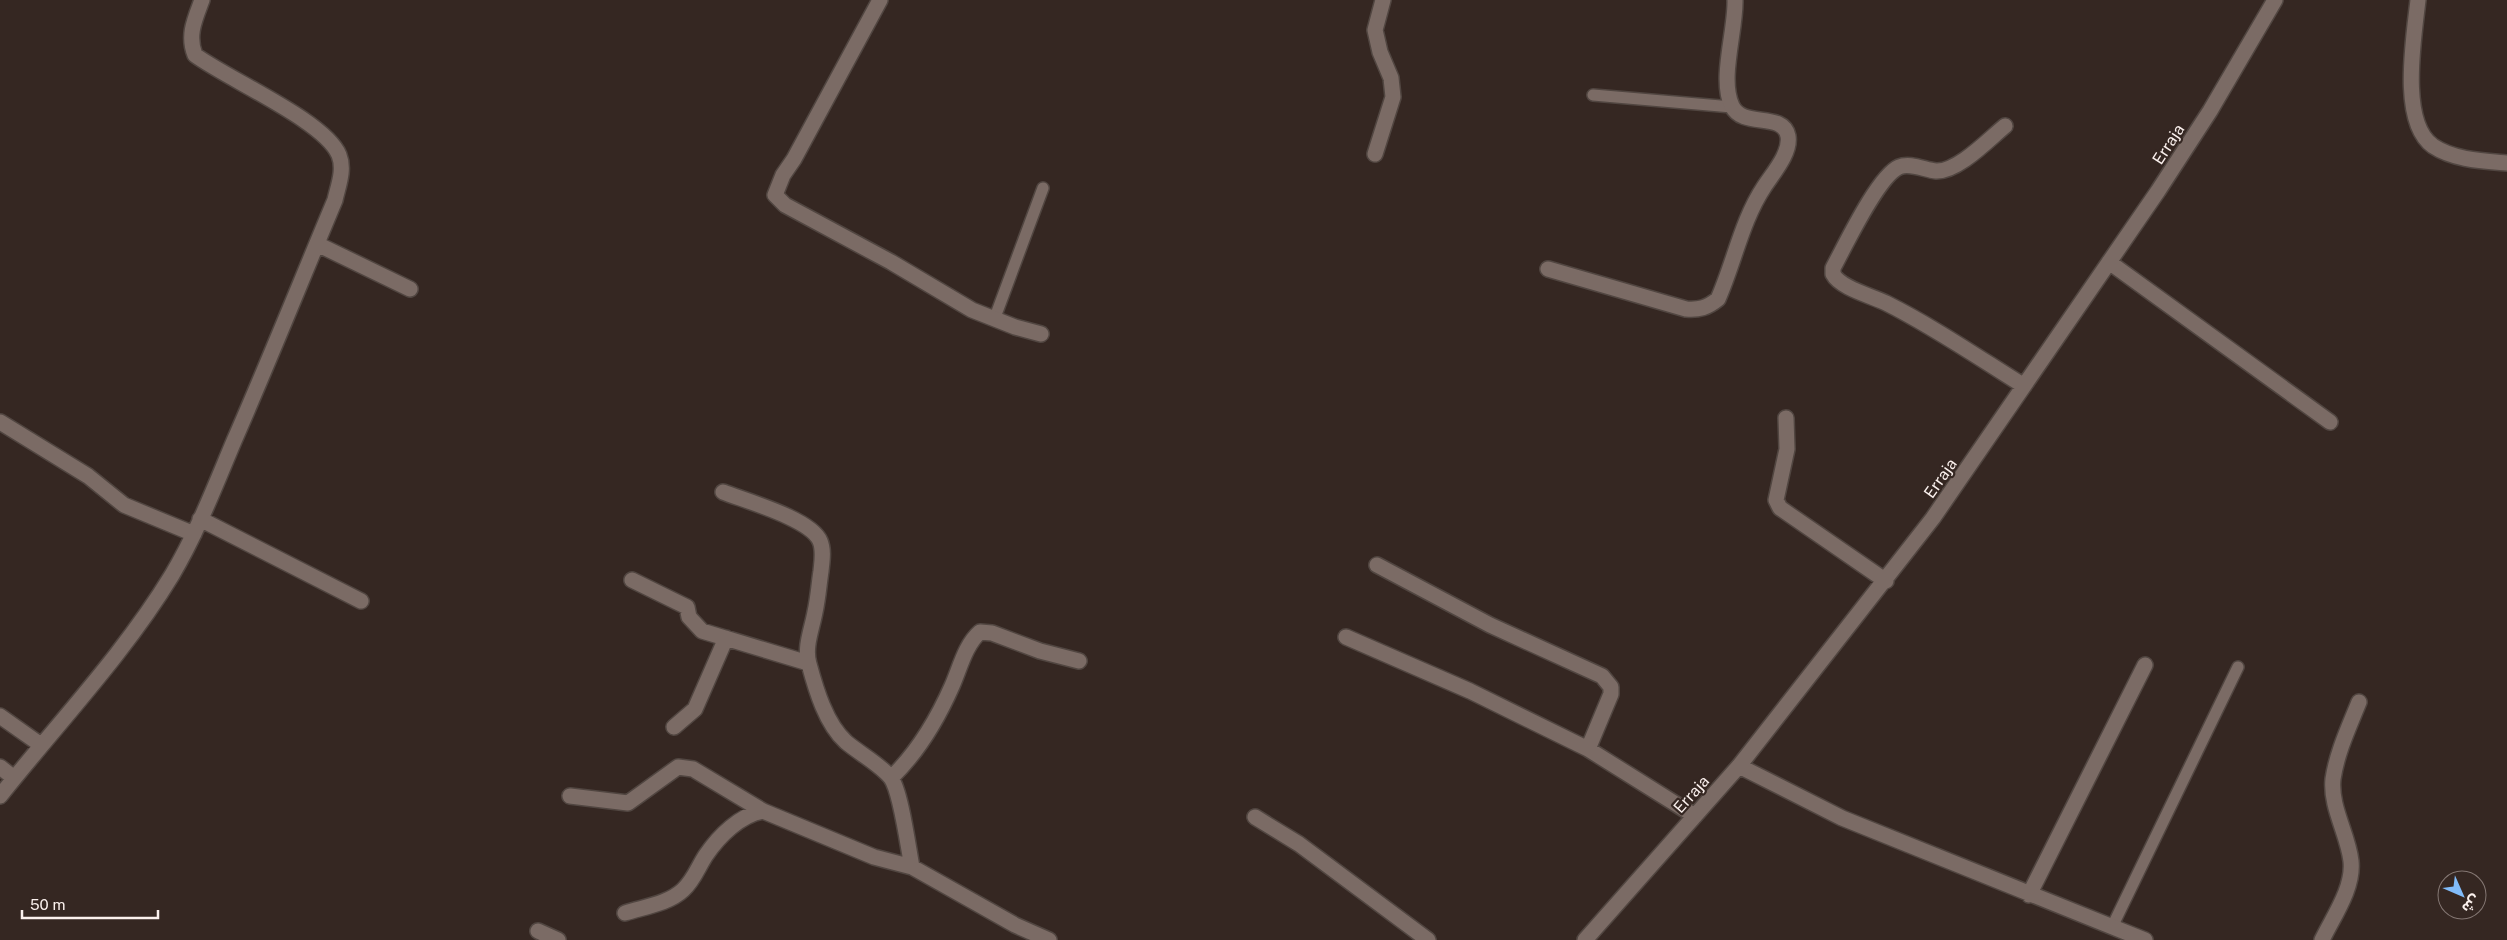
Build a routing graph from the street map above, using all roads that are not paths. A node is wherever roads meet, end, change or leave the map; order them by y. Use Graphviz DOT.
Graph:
graph roads {
  1 [pos="202,0"];
  2 [pos="880,0"];
  3 [pos="1383,0"];
  4 [pos="1735,0"];
  5 [pos="2275,0"];
  6 [pos="2418,0"];
  7 [pos="1593,95"];
  8 [pos="1732,107"];
  9 [pos="2005,126"];
  10 [pos="1375,154"];
  11 [pos="2507,163"];
  12 [pos="1042,188"];
  13 [pos="317,244"];
  14 [pos="2109,262"];
  15 [pos="1548,269"];
  16 [pos="410,290"];
  17 [pos="994,320"];
  18 [pos="1041,334"];
  19 [pos="2024,386"];
  20 [pos="1786,418"];
  21 [pos="0,422"];
  22 [pos="2330,422"];
  23 [pos="723,492"];
  24 [pos="200,519"];
  25 [pos="194,534"];
  26 [pos="1377,565"];
  27 [pos="632,580"];
  28 [pos="1886,581"];
  29 [pos="361,601"];
  30 [pos="1346,637"];
  31 [pos="726,638"];
  32 [pos="1079,661"];
  33 [pos="808,663"];
  34 [pos="2145,665"];
  35 [pos="2238,667"];
  36 [pos="2359,702"];
  37 [pos="0,716"];
  38 [pos="674,727"];
  39 [pos="41,745"];
  40 [pos="1588,749"];
  41 [pos="1739,766"];
  42 [pos="0,767"];
  43 [pos="14,778"];
  44 [pos="891,778"];
  45 [pos="0,796"];
  46 [pos="570,796"];
  47 [pos="763,811"];
  48 [pos="1255,816"];
  49 [pos="1694,816"];
  50 [pos="912,867"];
  51 [pos="2029,895"];
  52 [pos="625,913"];
  53 [pos="2112,927"];
  54 [pos="538,931"];
  55 [pos="558,940"];
  56 [pos="1049,940"];
  57 [pos="1428,940"];
  58 [pos="1585,940"];
  59 [pos="2145,940"];
  60 [pos="2322,940"];
  1 -- 13 [label="street"];
  2 -- 17 [label="street"];
  3 -- 10 [label="street"];
  4 -- 8 [label="street"];
  5 -- 14 [label="street, Erraja"];
  6 -- 11 [label="street"];
  7 -- 8 [label="lane"];
  8 -- 15 [label="street"];
  9 -- 19 [label="street"];
  12 -- 17 [label="lane"];
  13 -- 16 [label="street"];
  13 -- 24 [label="street"];
  14 -- 19 [label="street, Erraja"];
  14 -- 22 [label="street"];
  17 -- 18 [label="street"];
  19 -- 28 [label="street, Erraja"];
  20 -- 28 [label="street"];
  21 -- 25 [label="street"];
  23 -- 33 [label="street"];
  24 -- 25 [label="street"];
  24 -- 29 [label="street"];
  25 -- 39 [label="street"];
  26 -- 40 [label="street"];
  27 -- 31 [label="street"];
  28 -- 41 [label="street, Erraja"];
  30 -- 40 [label="street"];
  31 -- 33 [label="street"];
  31 -- 38 [label="street"];
  32 -- 44 [label="street"];
  33 -- 44 [label="street"];
  34 -- 51 [label="street"];
  35 -- 53 [label="lane"];
  36 -- 60 [label="street"];
  37 -- 39 [label="street"];
  39 -- 43 [label="street"];
  40 -- 49 [label="street"];
  41 -- 49 [label="street, Erraja"];
  41 -- 51 [label="street"];
  42 -- 43 [label="street"];
  43 -- 45 [label="street"];
  44 -- 50 [label="street"];
  46 -- 47 [label="street"];
  47 -- 50 [label="street"];
  47 -- 52 [label="street"];
  48 -- 57 [label="street"];
  49 -- 58 [label="street, Erraja"];
  50 -- 56 [label="street"];
  51 -- 53 [label="street"];
  53 -- 59 [label="street"];
  54 -- 55 [label="street"];
}
